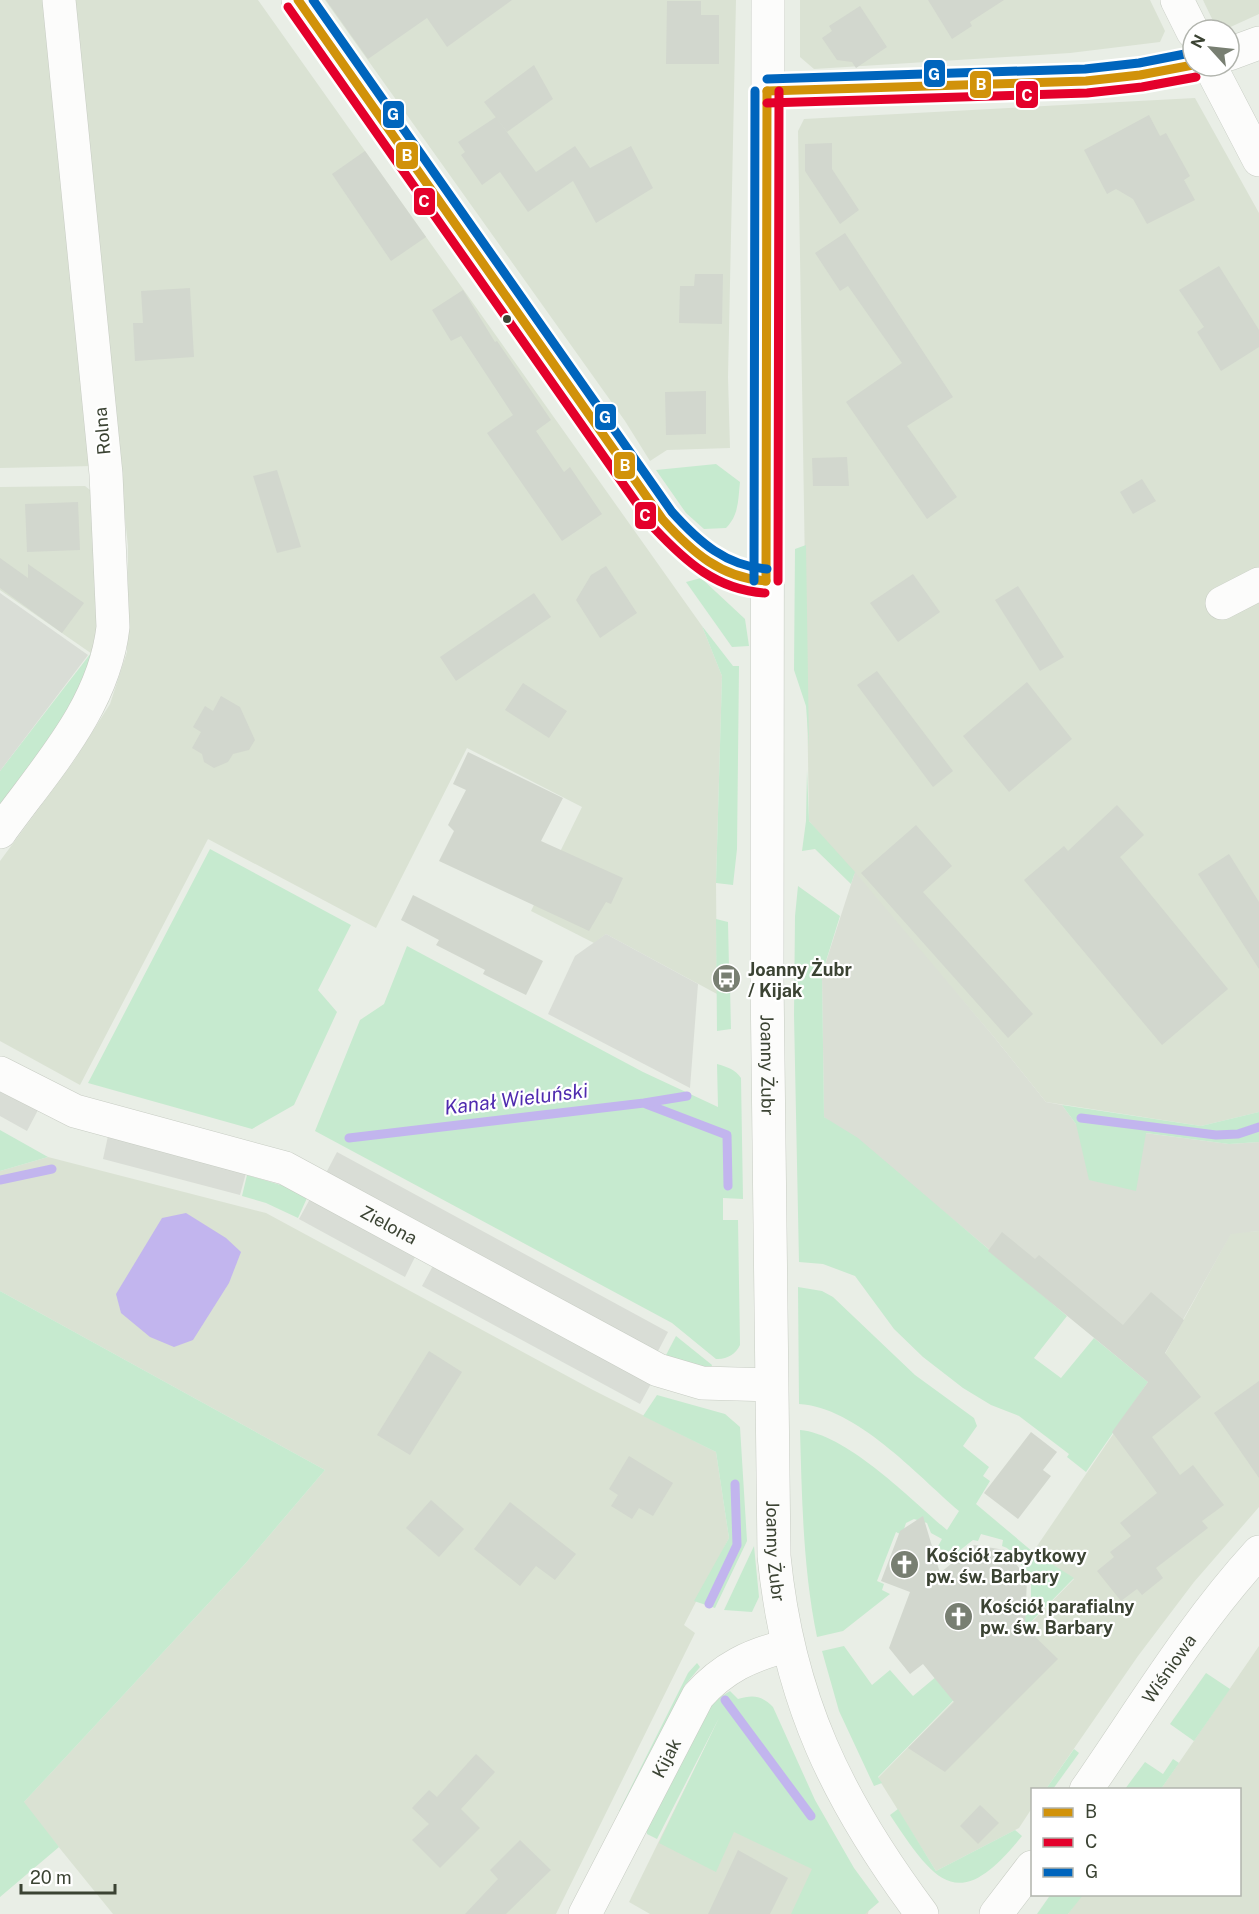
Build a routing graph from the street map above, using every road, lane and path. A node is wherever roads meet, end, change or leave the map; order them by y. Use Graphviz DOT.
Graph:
graph roads {
  1 [pos="59,0"];
  2 [pos="298,0"];
  3 [pos="768,0"];
  4 [pos="1177,0"];
  5 [pos="1186,18"];
  6 [pos="1259,43"];
  7 [pos="1241,50"];
  8 [pos="1181,67"];
  9 [pos="1216,78"];
  10 [pos="767,91"];
  11 [pos="1259,160"];
  12 [pos="766,581"];
  13 [pos="1259,584"];
  14 [pos="1222,603"];
  15 [pos="0,832"];
  16 [pos="0,1073"];
  17 [pos="770,1385"];
  18 [pos="1259,1552"];
  19 [pos="787,1646"];
  20 [pos="1087,1788"];
  21 [pos="1031,1868"];
  22 [pos="585,1914"];
  23 [pos="921,1914"];
  24 [pos="996,1914"];
  1 -- 15 [label="street, Rolna"];
  2 -- 12 [label="street"];
  3 -- 10 [label="street, Joanny Żubr"];
  4 -- 5 [label="street"];
  6 -- 7 [label="street"];
  8 -- 10 [label="street"];
  9 -- 11 [label="street"];
  10 -- 12 [label="street, Joanny Żubr"];
  12 -- 17 [label="street, Joanny Żubr"];
  13 -- 14 [label="street"];
  16 -- 17 [label="street, Zielona"];
  17 -- 19 [label="street, Joanny Żubr"];
  18 -- 20 [label="street, Wiśniowa"];
  19 -- 22 [label="street, Kijak"];
  19 -- 23 [label="street, Joanny Żubr"];
  21 -- 24 [label="street"];
}
